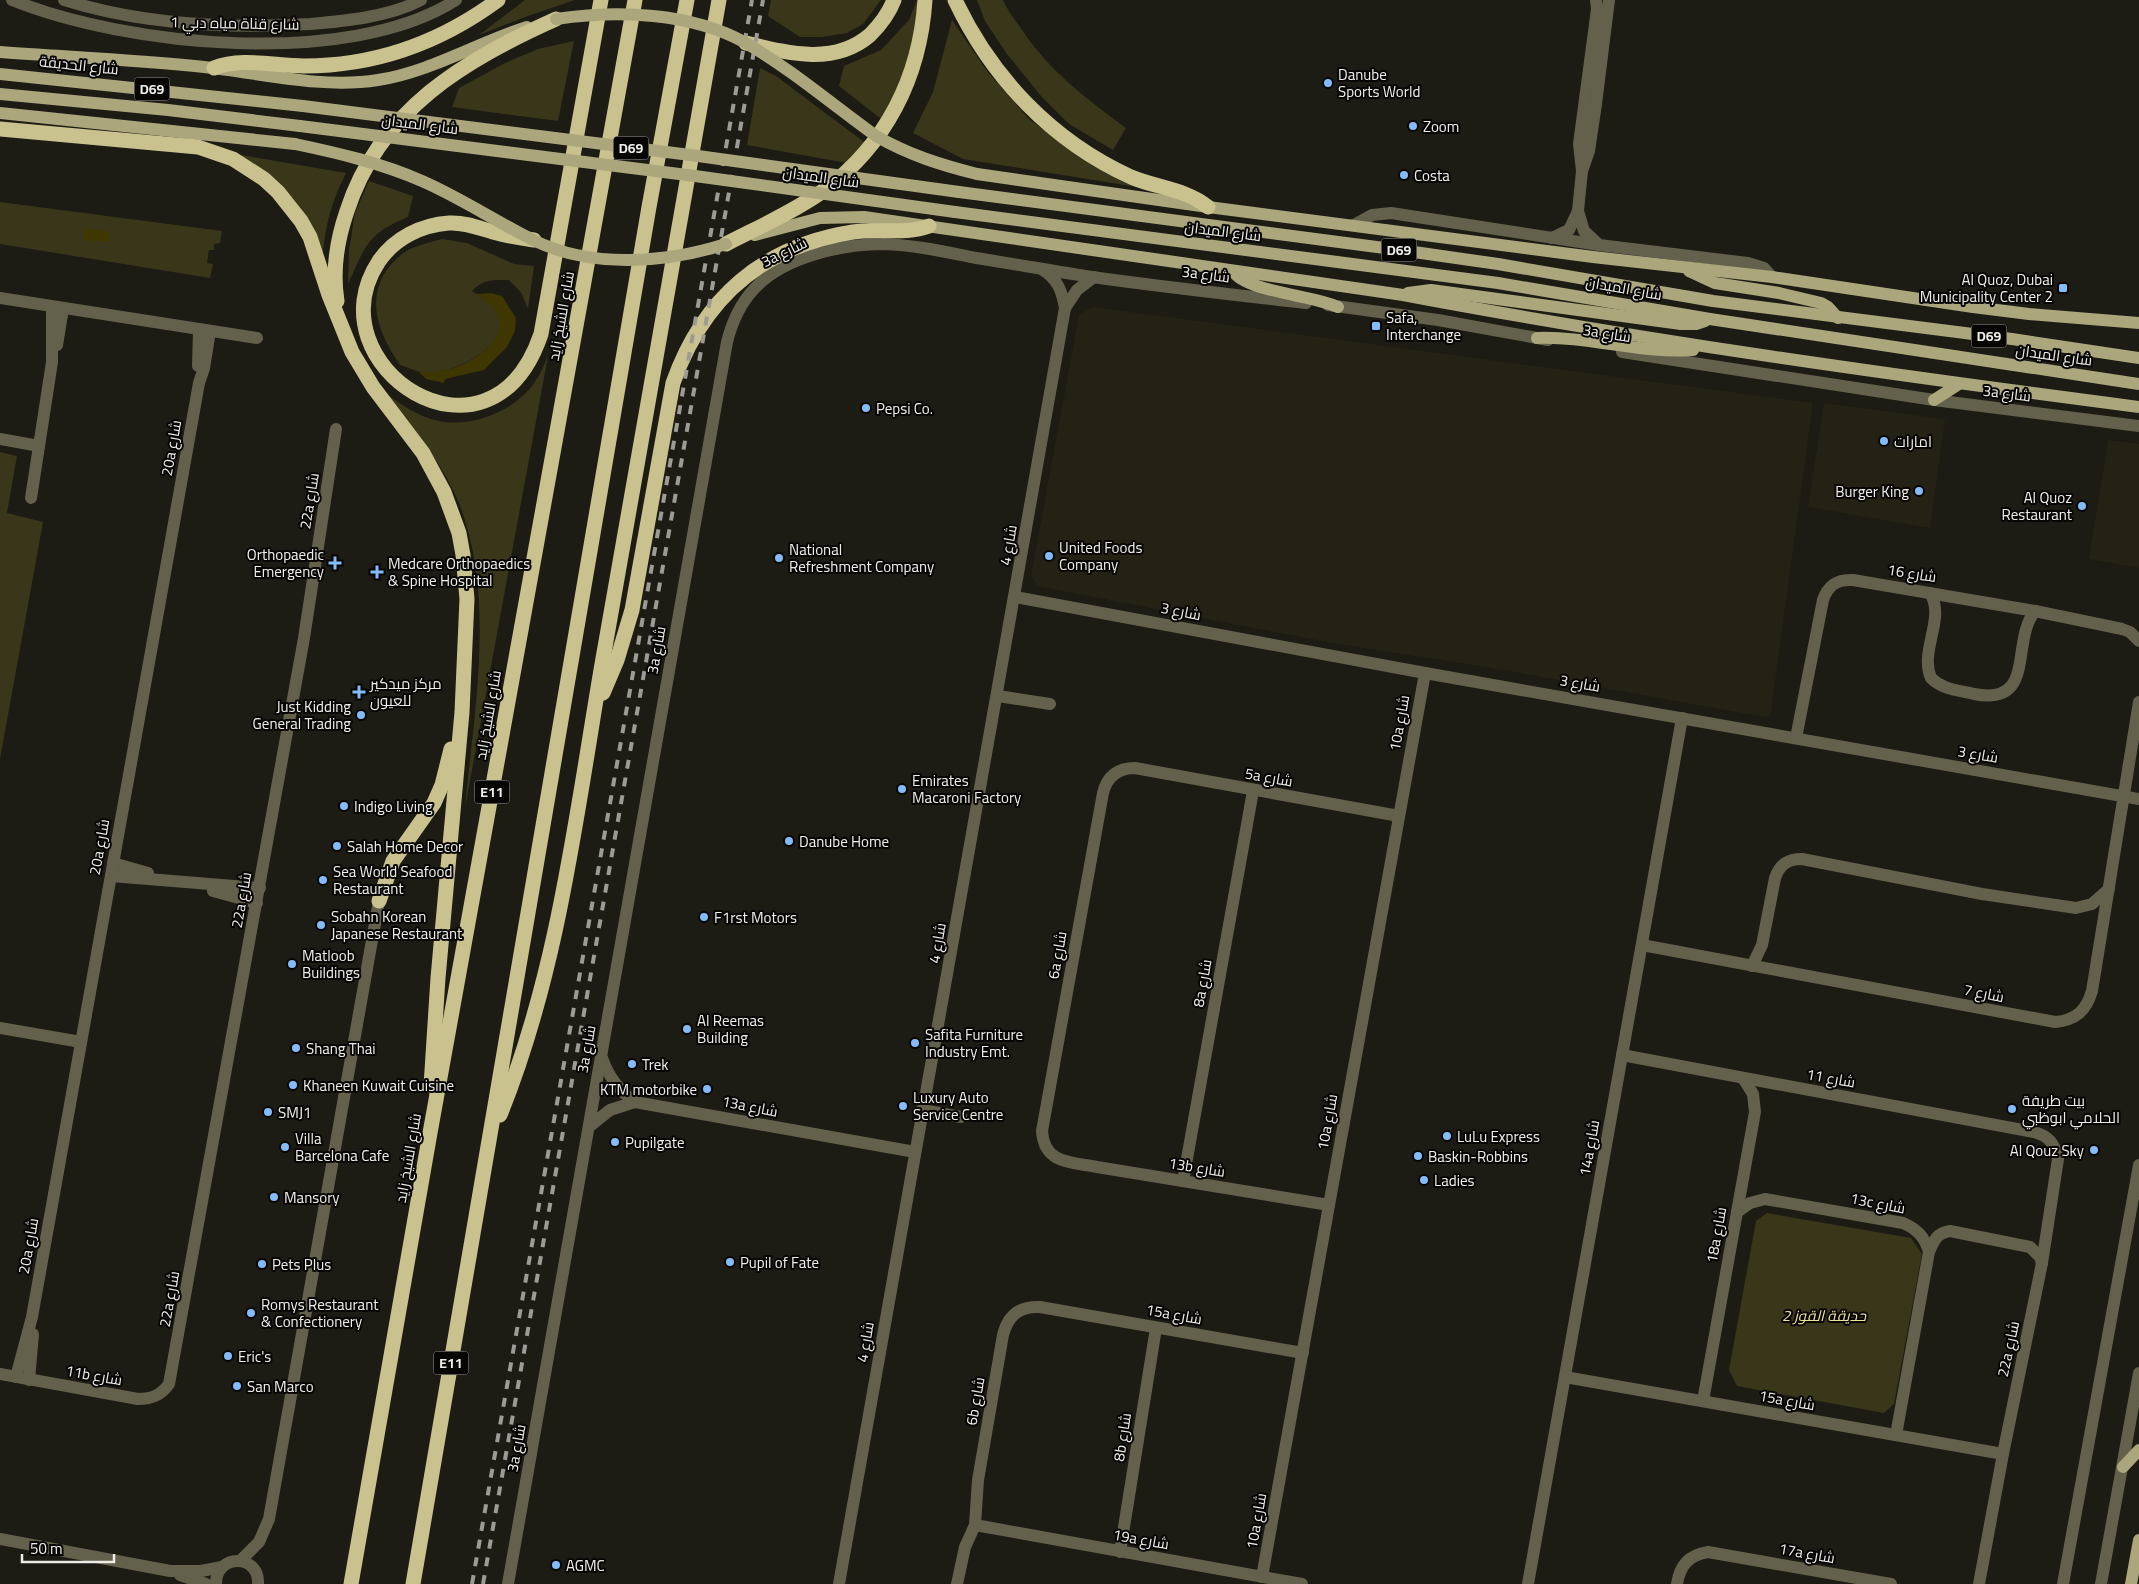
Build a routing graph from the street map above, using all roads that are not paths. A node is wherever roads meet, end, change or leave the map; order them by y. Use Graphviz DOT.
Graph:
graph roads {
  1 [pos="12,0"];
  2 [pos="64,0"];
  3 [pos="421,0"];
  4 [pos="456,0"];
  5 [pos="498,0"];
  6 [pos="601,0"];
  7 [pos="635,0"];
  8 [pos="687,0"];
  9 [pos="719,0"];
  10 [pos="894,0"];
  11 [pos="925,0"];
  12 [pos="955,0"];
  13 [pos="1596,0"];
  14 [pos="1609,0"];
  15 [pos="556,19"];
  16 [pos="744,42"];
  17 [pos="0,52"];
  18 [pos="214,68"];
  19 [pos="0,74"];
  20 [pos="0,94"];
  21 [pos="303,106"];
  22 [pos="0,113"];
  23 [pos="0,130"];
  24 [pos="1582,171"];
  25 [pos="1208,207"];
  26 [pos="1578,211"];
  27 [pos="1354,225"];
  28 [pos="929,226"];
  29 [pos="1552,238"];
  30 [pos="534,240"];
  31 [pos="726,244"];
  32 [pos="1599,245"];
  33 [pos="1683,268"];
  34 [pos="1041,269"];
  35 [pos="1233,271"];
  36 [pos="1094,277"];
  37 [pos="1772,277"];
  38 [pos="1403,295"];
  39 [pos="0,298"];
  40 [pos="1338,307"];
  41 [pos="58,308"];
  42 [pos="1065,308"];
  43 [pos="1838,318"];
  44 [pos="1710,319"];
  45 [pos="2139,323"];
  46 [pos="205,330"];
  47 [pos="344,334"];
  48 [pos="257,338"];
  49 [pos="1537,338"];
  50 [pos="1715,348"];
  51 [pos="2139,358"];
  52 [pos="1959,384"];
  53 [pos="2139,384"];
  54 [pos="1934,400"];
  55 [pos="2139,407"];
  56 [pos="2139,426"];
  57 [pos="336,429"];
  58 [pos="0,439"];
  59 [pos="39,446"];
  60 [pos="31,498"];
  61 [pos="1930,593"];
  62 [pos="1015,596"];
  63 [pos="2035,611"];
  64 [pos="2139,641"];
  65 [pos="1425,673"];
  66 [pos="998,696"];
  67 [pos="2139,702"];
  68 [pos="1050,704"];
  69 [pos="595,708"];
  70 [pos="462,712"];
  71 [pos="1682,718"];
  72 [pos="1796,738"];
  73 [pos="1135,768"];
  74 [pos="1254,791"];
  75 [pos="2122,796"];
  76 [pos="2139,799"];
  77 [pos="1399,816"];
  78 [pos="112,870"];
  79 [pos="200,885"];
  80 [pos="260,888"];
  81 [pos="2109,889"];
  82 [pos="379,901"];
  83 [pos="257,902"];
  84 [pos="1642,945"];
  85 [pos="1752,966"];
  86 [pos="0,1028"];
  87 [pos="81,1042"];
  88 [pos="1622,1056"];
  89 [pos="602,1058"];
  90 [pos="1743,1078"];
  91 [pos="635,1102"];
  92 [pos="922,1110"];
  93 [pos="961,1117"];
  94 [pos="590,1126"];
  95 [pos="2034,1132"];
  96 [pos="430,1133"];
  97 [pos="489,1142"];
  98 [pos="914,1152"];
  99 [pos="1060,1160"];
  100 [pos="2139,1164"];
  101 [pos="1183,1181"];
  102 [pos="1329,1205"];
  103 [pos="1737,1212"];
  104 [pos="1929,1252"];
  105 [pos="2042,1263"];
  106 [pos="1040,1307"];
  107 [pos="1156,1328"];
  108 [pos="1303,1353"];
  109 [pos="2139,1373"];
  110 [pos="0,1374"];
  111 [pos="172,1376"];
  112 [pos="1565,1377"];
  113 [pos="22,1378"];
  114 [pos="1703,1401"];
  115 [pos="1896,1435"];
  116 [pos="2139,1450"];
  117 [pos="2003,1454"];
  118 [pos="2123,1466"];
  119 [pos="975,1525"];
  120 [pos="0,1539"];
  121 [pos="2139,1540"];
  122 [pos="1120,1552"];
  123 [pos="240,1561"];
  124 [pos="222,1567"];
  125 [pos="170,1571"];
  126 [pos="1262,1577"];
  127 [pos="206,1584"];
  128 [pos="216,1584"];
  129 [pos="258,1584"];
  130 [pos="351,1584"];
  131 [pos="413,1584"];
  132 [pos="508,1584"];
  133 [pos="839,1584"];
  134 [pos="957,1584"];
  135 [pos="1302,1584"];
  136 [pos="1528,1584"];
  137 [pos="1677,1584"];
  138 [pos="1891,1584"];
  139 [pos="1979,1584"];
  140 [pos="2063,1584"];
  141 [pos="2101,1584"];
  142 [pos="2131,1584"];
  1 -- 4 [label="street, شارع قناة مياه دبي 1"];
  2 -- 3 [label="street, شارع قناة مياه دبي 1"];
  5 -- 18 [label="highway"];
  6 -- 30 [label="highway"];
  7 -- 96 [label="highway, شارع الشيخ زايد / E11"];
  8 -- 97 [label="highway, E11"];
  9 -- 69 [label="highway"];
  10 -- 16 [label="highway"];
  11 -- 31 [label="highway"];
  12 -- 25 [label="highway"];
  13 -- 24 [label="street"];
  14 -- 24 [label="street"];
  15 -- 16 [label="main road, bridge"];
  15 -- 18 [label="main road"];
  15 -- 47 [label="highway"];
  16 -- 25 [label="main road, bridge"];
  17 -- 18 [label="main road"];
  19 -- 21 [label="main road, شارع الحديقة / D69"];
  20 -- 44 [label="main road, شارع الميدان / D69, bridge"];
  21 -- 43 [label="main road, شارع الميدان / D69, bridge"];
  22 -- 30 [label="main road, bridge"];
  23 -- 47 [label="highway"];
  24 -- 26 [label="street"];
  25 -- 27 [label="main road"];
  26 -- 29 [label="street"];
  26 -- 32 [label="street"];
  27 -- 29 [label="street"];
  27 -- 33 [label="main road"];
  28 -- 31 [label="main road"];
  28 -- 35 [label="main road"];
  28 -- 69 [label="highway"];
  29 -- 32 [label="street"];
  30 -- 31 [label="main road, bridge"];
  32 -- 37 [label="street"];
  33 -- 37 [label="main road"];
  33 -- 43 [label="main road"];
  34 -- 36 [label="street, 3a شارع"];
  34 -- 42 [label="street, شارع 4"];
  34 -- 89 [label="street, 3a شارع"];
  35 -- 38 [label="main road"];
  35 -- 40 [label="main road"];
  36 -- 40 [label="street, 3a شارع"];
  36 -- 42 [label="street, شارع 4"];
  37 -- 45 [label="main road"];
  38 -- 44 [label="main road"];
  38 -- 50 [label="main road"];
  39 -- 41 [label="street"];
  40 -- 49 [label="street, 3a شارع"];
  41 -- 46 [label="street"];
  41 -- 59 [label="street"];
  42 -- 62 [label="street, شارع 4"];
  43 -- 51 [label="main road, شارع الميدان / D69"];
  44 -- 53 [label="main road, شارع الميدان / D69"];
  46 -- 48 [label="street"];
  46 -- 78 [label="street, 20a شارع"];
  47 -- 70 [label="highway"];
  49 -- 50 [label="main road"];
  49 -- 54 [label="street, 3a شارع"];
  50 -- 52 [label="main road"];
  52 -- 54 [label="main road"];
  52 -- 55 [label="main road"];
  54 -- 56 [label="street, 3a شارع"];
  57 -- 80 [label="street, 22a شارع"];
  58 -- 59 [label="street"];
  59 -- 60 [label="street"];
  61 -- 63 [label="street, شارع 16"];
  61 -- 63 [label="street"];
  61 -- 72 [label="street, شارع 16"];
  62 -- 65 [label="street, شارع 3"];
  62 -- 66 [label="street, شارع 4"];
  63 -- 64 [label="street, شارع 16"];
  65 -- 71 [label="street, شارع 3"];
  65 -- 77 [label="street, 10a شارع"];
  66 -- 68 [label="street"];
  66 -- 92 [label="street, شارع 4"];
  67 -- 75 [label="street"];
  69 -- 97 [label="highway"];
  70 -- 82 [label="highway"];
  70 -- 96 [label="highway"];
  71 -- 72 [label="street, شارع 3"];
  71 -- 84 [label="street, 14a شارع"];
  72 -- 75 [label="street, شارع 3"];
  73 -- 74 [label="street, 5a شارع"];
  73 -- 99 [label="street, 6a شارع"];
  74 -- 77 [label="street, 5a شارع"];
  74 -- 101 [label="street, 8a شارع"];
  75 -- 76 [label="street, شارع 3"];
  75 -- 81 [label="street, شارع 7"];
  77 -- 102 [label="street, 10a شارع"];
  78 -- 79 [label="street"];
  78 -- 87 [label="street, 20a شارع"];
  79 -- 80 [label="street"];
  79 -- 83 [label="street"];
  80 -- 83 [label="street, 22a شارع"];
  81 -- 85 [label="street"];
  81 -- 85 [label="street, شارع 7"];
  82 -- 123 [label="street"];
  83 -- 111 [label="street, 22a شارع"];
  84 -- 85 [label="street, شارع 7"];
  84 -- 88 [label="street, 14a شارع"];
  86 -- 87 [label="street"];
  87 -- 113 [label="street, 20a شارع"];
  88 -- 90 [label="street, شارع 11"];
  88 -- 112 [label="street, 14a شارع"];
  89 -- 91 [label="street"];
  89 -- 94 [label="street, 3a شارع"];
  90 -- 95 [label="street, شارع 11"];
  90 -- 103 [label="street, 18a شارع"];
  91 -- 94 [label="street"];
  91 -- 98 [label="street, 13a شارع"];
  92 -- 93 [label="street"];
  92 -- 98 [label="street, شارع 4"];
  94 -- 132 [label="street, 3a شارع"];
  95 -- 105 [label="street, 22a شارع"];
  96 -- 130 [label="highway, شارع الشيخ زايد / E11"];
  97 -- 131 [label="highway, E11"];
  98 -- 133 [label="street, شارع 4"];
  99 -- 101 [label="street, 13b شارع"];
  100 -- 140 [label="street"];
  101 -- 102 [label="street, 13b شارع"];
  102 -- 108 [label="street, 10a شارع"];
  103 -- 104 [label="street, 13c شارع"];
  103 -- 114 [label="street, 18a شارع"];
  104 -- 105 [label="street"];
  104 -- 115 [label="street"];
  105 -- 117 [label="street, 22a شارع"];
  106 -- 107 [label="street, 15a شارع"];
  106 -- 119 [label="street, 6b شارع"];
  107 -- 108 [label="street, 15a شارع"];
  107 -- 122 [label="street, 8b شارع"];
  108 -- 126 [label="street, 10a شارع"];
  109 -- 118 [label="street"];
  110 -- 113 [label="street, 11b شارع"];
  111 -- 113 [label="street, 11b شارع"];
  112 -- 114 [label="street, 15a شارع"];
  112 -- 136 [label="street, 14a شارع"];
  114 -- 115 [label="street, 15a شارع"];
  115 -- 117 [label="street, 15a شارع"];
  116 -- 118 [label="main road"];
  117 -- 139 [label="street, 22a شارع"];
  118 -- 141 [label="street"];
  119 -- 122 [label="street, 19a شارع"];
  119 -- 134 [label="street"];
  120 -- 125 [label="street"];
  121 -- 142 [label="main road"];
  122 -- 126 [label="street, 19a شارع"];
  123 -- 124 [label="street"];
  123 -- 129 [label="street"];
  124 -- 125 [label="street"];
  124 -- 128 [label="street"];
  125 -- 127 [label="street"];
  126 -- 135 [label="street, 19a شارع"];
  137 -- 138 [label="street, 17a شارع"];
}
